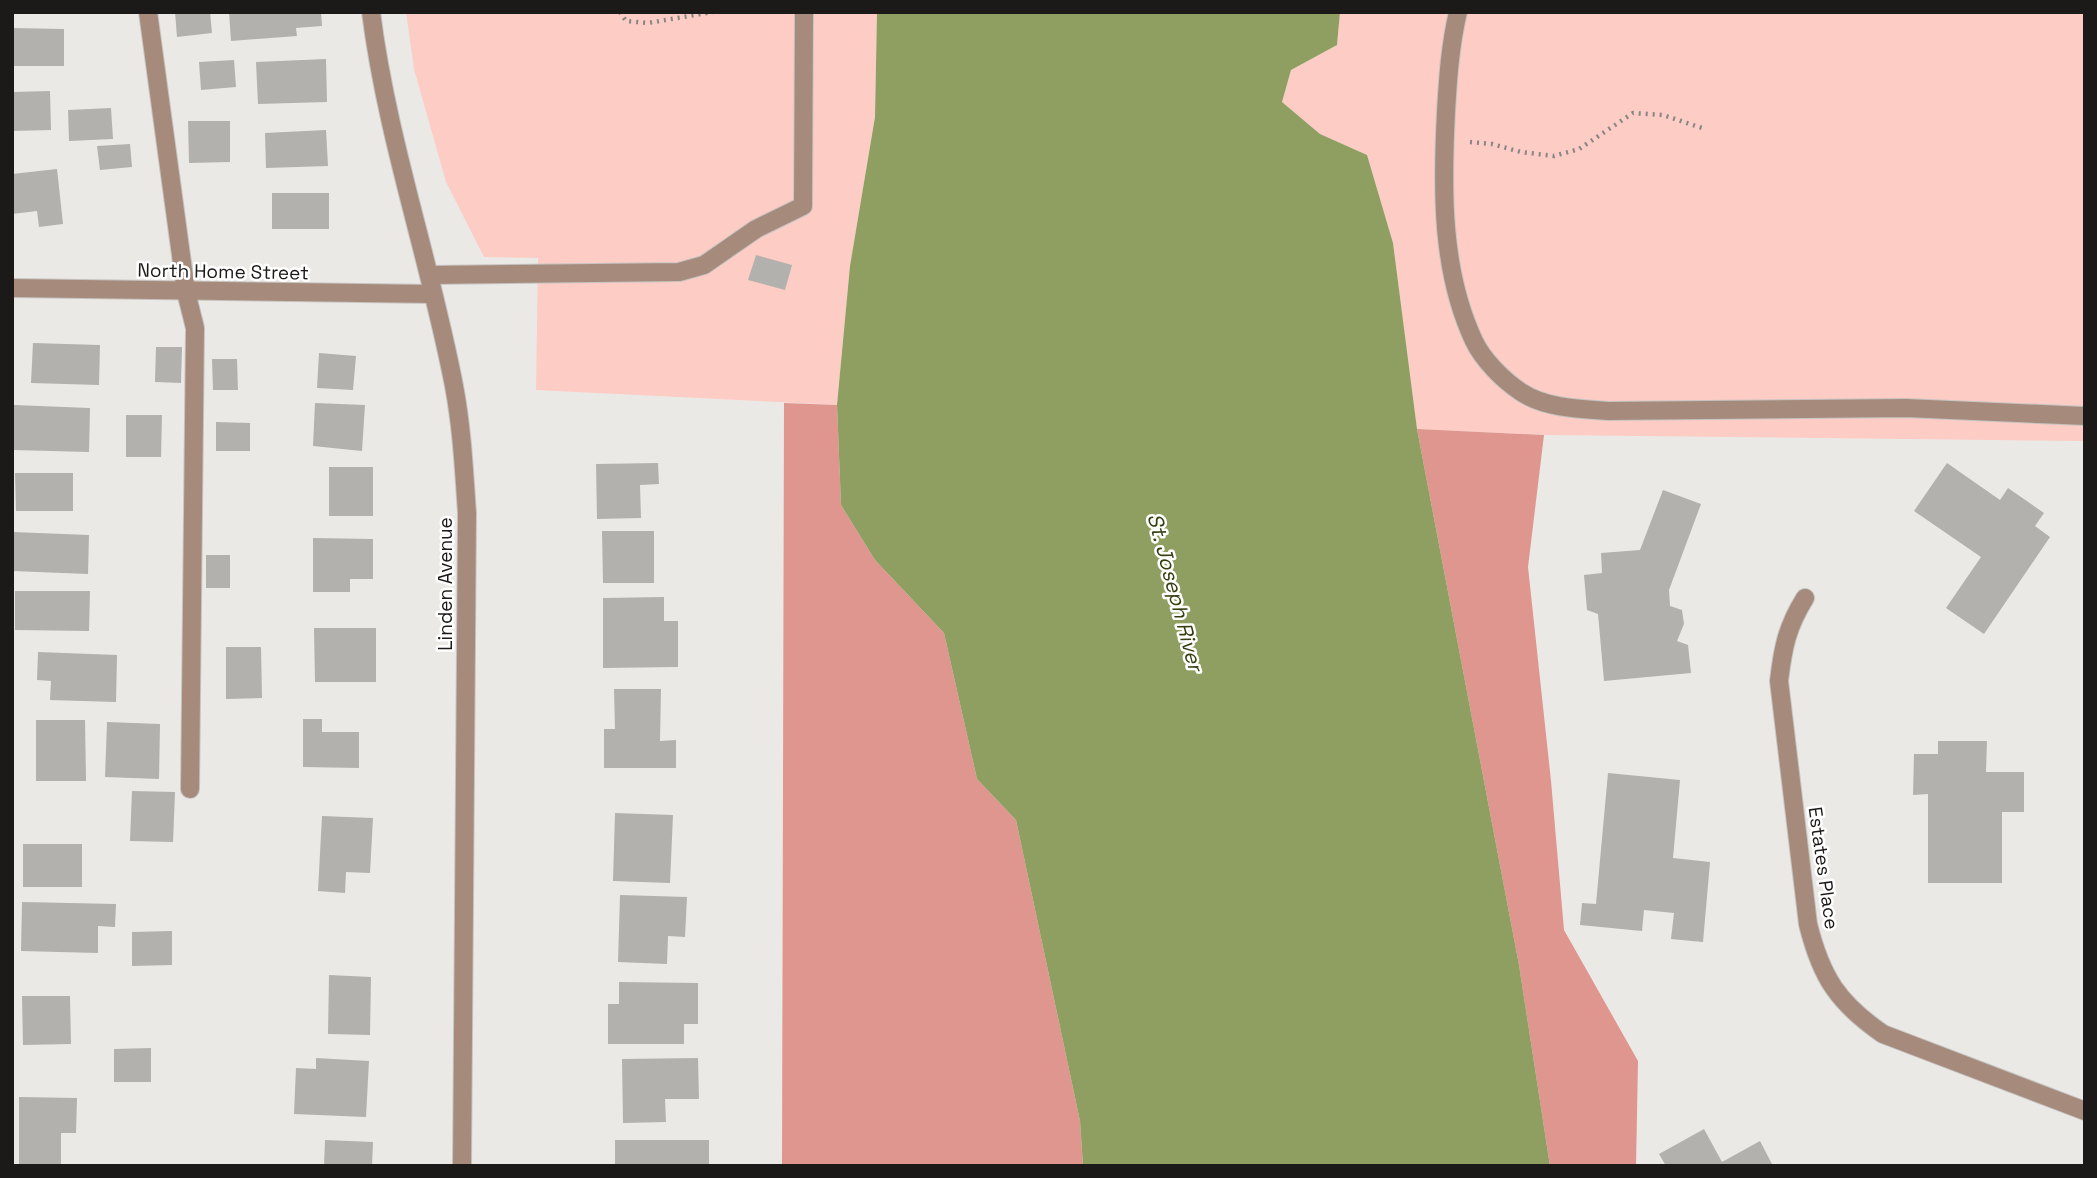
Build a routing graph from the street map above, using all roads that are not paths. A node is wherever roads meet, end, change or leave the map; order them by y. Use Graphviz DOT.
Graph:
graph roads {
  1 [pos="148,12"];
  2 [pos="371,12"];
  3 [pos="804,12"];
  4 [pos="1458,12"];
  5 [pos="429,275"];
  6 [pos="12,288"];
  7 [pos="186,292"];
  8 [pos="433,294"];
  9 [pos="2085,416"];
  10 [pos="1805,597"];
  11 [pos="190,789"];
  12 [pos="2085,1111"];
  13 [pos="462,1166"];
  1 -- 7 [label="street"];
  2 -- 5 [label="street, Linden Avenue"];
  3 -- 5 [label="street"];
  4 -- 9 [label="street"];
  5 -- 8 [label="street, Linden Avenue"];
  6 -- 7 [label="street, North Home Street"];
  7 -- 8 [label="street, North Home Street"];
  7 -- 11 [label="street"];
  8 -- 13 [label="street, Linden Avenue"];
  10 -- 12 [label="street, Estates Place"];
}
